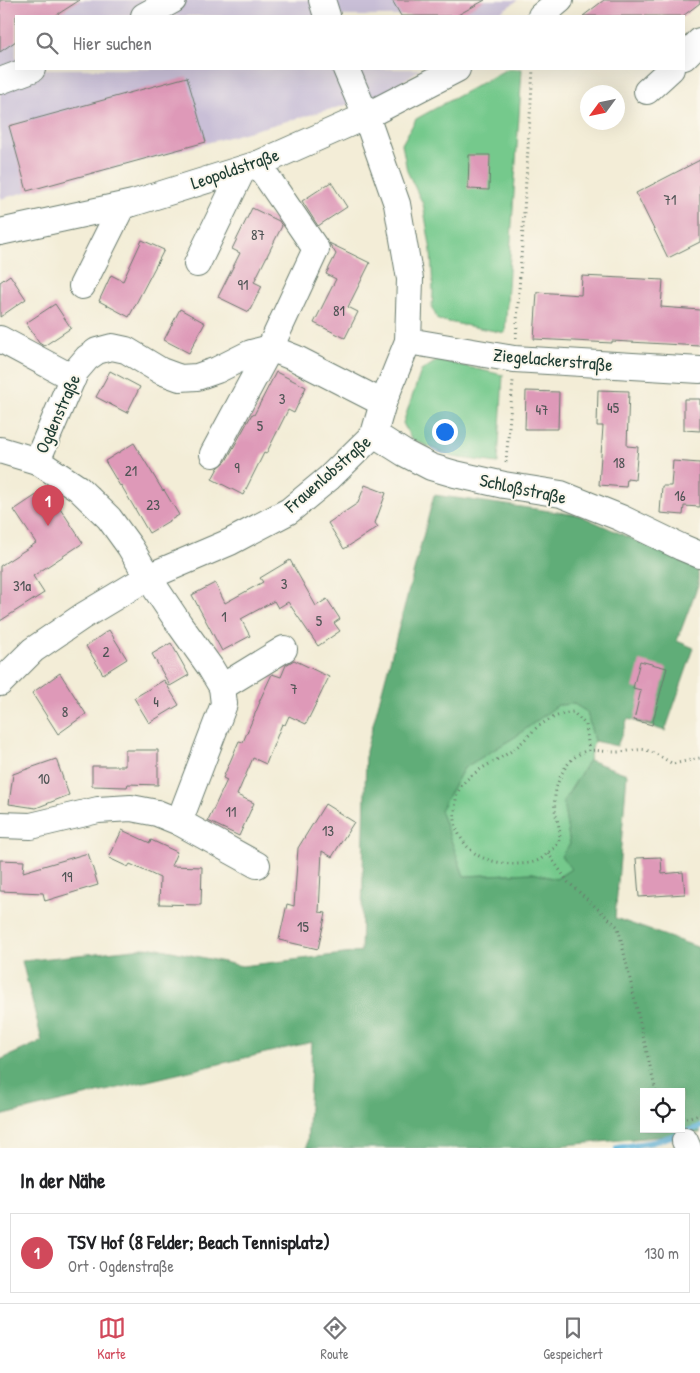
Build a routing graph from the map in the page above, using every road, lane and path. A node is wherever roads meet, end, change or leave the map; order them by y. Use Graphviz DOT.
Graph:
graph roads {
  1 [pos="173,0"];
  2 [pos="322,0"];
  3 [pos="560,0"];
  4 [pos="146,15"];
  5 [pos="327,15"];
  6 [pos="542,15"];
  7 [pos="700,41"];
  8 [pos="685,55"];
  9 [pos="29,70"];
  10 [pos="346,70"];
  11 [pos="454,70"];
  12 [pos="533,70"];
  13 [pos="670,70"];
  14 [pos="0,81"];
  15 [pos="647,91"];
  16 [pos="366,116"];
  17 [pos="251,166"];
  18 [pos="122,206"];
  19 [pos="0,232"];
  20 [pos="197,264"];
  21 [pos="82,286"];
  22 [pos="0,340"];
  23 [pos="408,341"];
  24 [pos="270,348"];
  25 [pos="514,359"];
  26 [pos="700,370"];
  27 [pos="73,378"];
  28 [pos="383,403"];
  29 [pos="374,434"];
  30 [pos="0,450"];
  31 [pos="213,454"];
  32 [pos="38,461"];
  33 [pos="504,485"];
  34 [pos="700,555"];
  35 [pos="148,577"];
  36 [pos="284,649"];
  37 [pos="0,683"];
  38 [pos="222,687"];
  39 [pos="589,751"];
  40 [pos="700,758"];
  41 [pos="179,822"];
  42 [pos="0,825"];
  43 [pos="548,853"];
  44 [pos="257,866"];
  45 [pos="655,1088"];
  46 [pos="700,1114"];
  47 [pos="685,1136"];
  1 -- 4 [label="street"];
  2 -- 5 [label="street"];
  3 -- 6 [label="street"];
  7 -- 8 [label="street"];
  9 -- 14 [label="street"];
  10 -- 16 [label="street, Frauenlobstraße"];
  11 -- 16 [label="street, Leopoldstraße"];
  12 -- 25 [label="path"];
  13 -- 15 [label="street"];
  16 -- 17 [label="street, Leopoldstraße"];
  16 -- 23 [label="street, Frauenlobstraße"];
  17 -- 18 [label="street, Leopoldstraße"];
  17 -- 20 [label="street"];
  17 -- 24 [label="street"];
  18 -- 19 [label="street, Leopoldstraße"];
  18 -- 21 [label="street"];
  22 -- 27 [label="street"];
  23 -- 25 [label="street, Ziegelackerstraße"];
  23 -- 28 [label="street, Frauenlobstraße"];
  24 -- 27 [label="street, Ogdenstraße"];
  24 -- 28 [label="street"];
  24 -- 31 [label="street"];
  25 -- 26 [label="street, Ziegelackerstraße"];
  25 -- 33 [label="path"];
  27 -- 32 [label="street, Ogdenstraße"];
  28 -- 29 [label="street, Frauenlobstraße"];
  29 -- 33 [label="street, Schloßstraße"];
  29 -- 35 [label="street, Frauenlobstraße"];
  30 -- 32 [label="street, Ogdenstraße"];
  32 -- 35 [label="street, Ogdenstraße"];
  33 -- 34 [label="street, Schloßstraße"];
  35 -- 37 [label="street, Frauenlobstraße"];
  35 -- 38 [label="street, Ogdenstraße"];
  36 -- 38 [label="street"];
  38 -- 41 [label="street"];
  39 -- 40 [label="path"];
  39 -- 43 [label="path"];
  39 -- 43 [label="path"];
  41 -- 42 [label="street"];
  41 -- 44 [label="street"];
  43 -- 45 [label="path"];
  46 -- 47 [label="path"];
}
